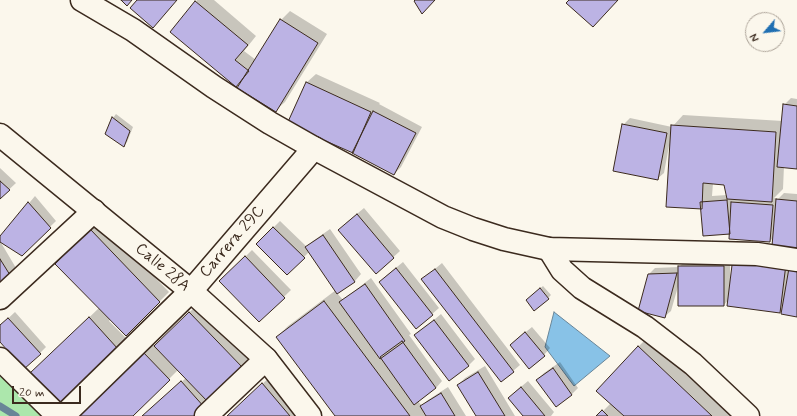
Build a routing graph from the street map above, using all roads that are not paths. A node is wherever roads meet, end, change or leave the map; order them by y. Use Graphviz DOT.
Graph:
graph roads {
  1 [pos="82,0"];
  2 [pos="0,135"];
  3 [pos="314,148"];
  4 [pos="94,211"];
  5 [pos="549,249"];
  6 [pos="797,260"];
  7 [pos="191,291"];
  8 [pos="0,298"];
  9 [pos="266,358"];
  10 [pos="0,359"];
  11 [pos="58,416"];
  12 [pos="63,416"];
  13 [pos="206,416"];
  14 [pos="310,416"];
  15 [pos="748,416"];
  1 -- 3 [label="street"];
  2 -- 4 [label="street, Calle 28A"];
  3 -- 5 [label="street"];
  3 -- 7 [label="street, Carrera 29C"];
  4 -- 7 [label="street, Calle 28A"];
  4 -- 8 [label="street"];
  5 -- 6 [label="street"];
  5 -- 15 [label="street"];
  7 -- 9 [label="street, Calle 28A"];
  7 -- 12 [label="street, Carrera 29C"];
  9 -- 13 [label="street"];
  9 -- 14 [label="street, Calle 28A"];
  10 -- 11 [label="street"];
}
